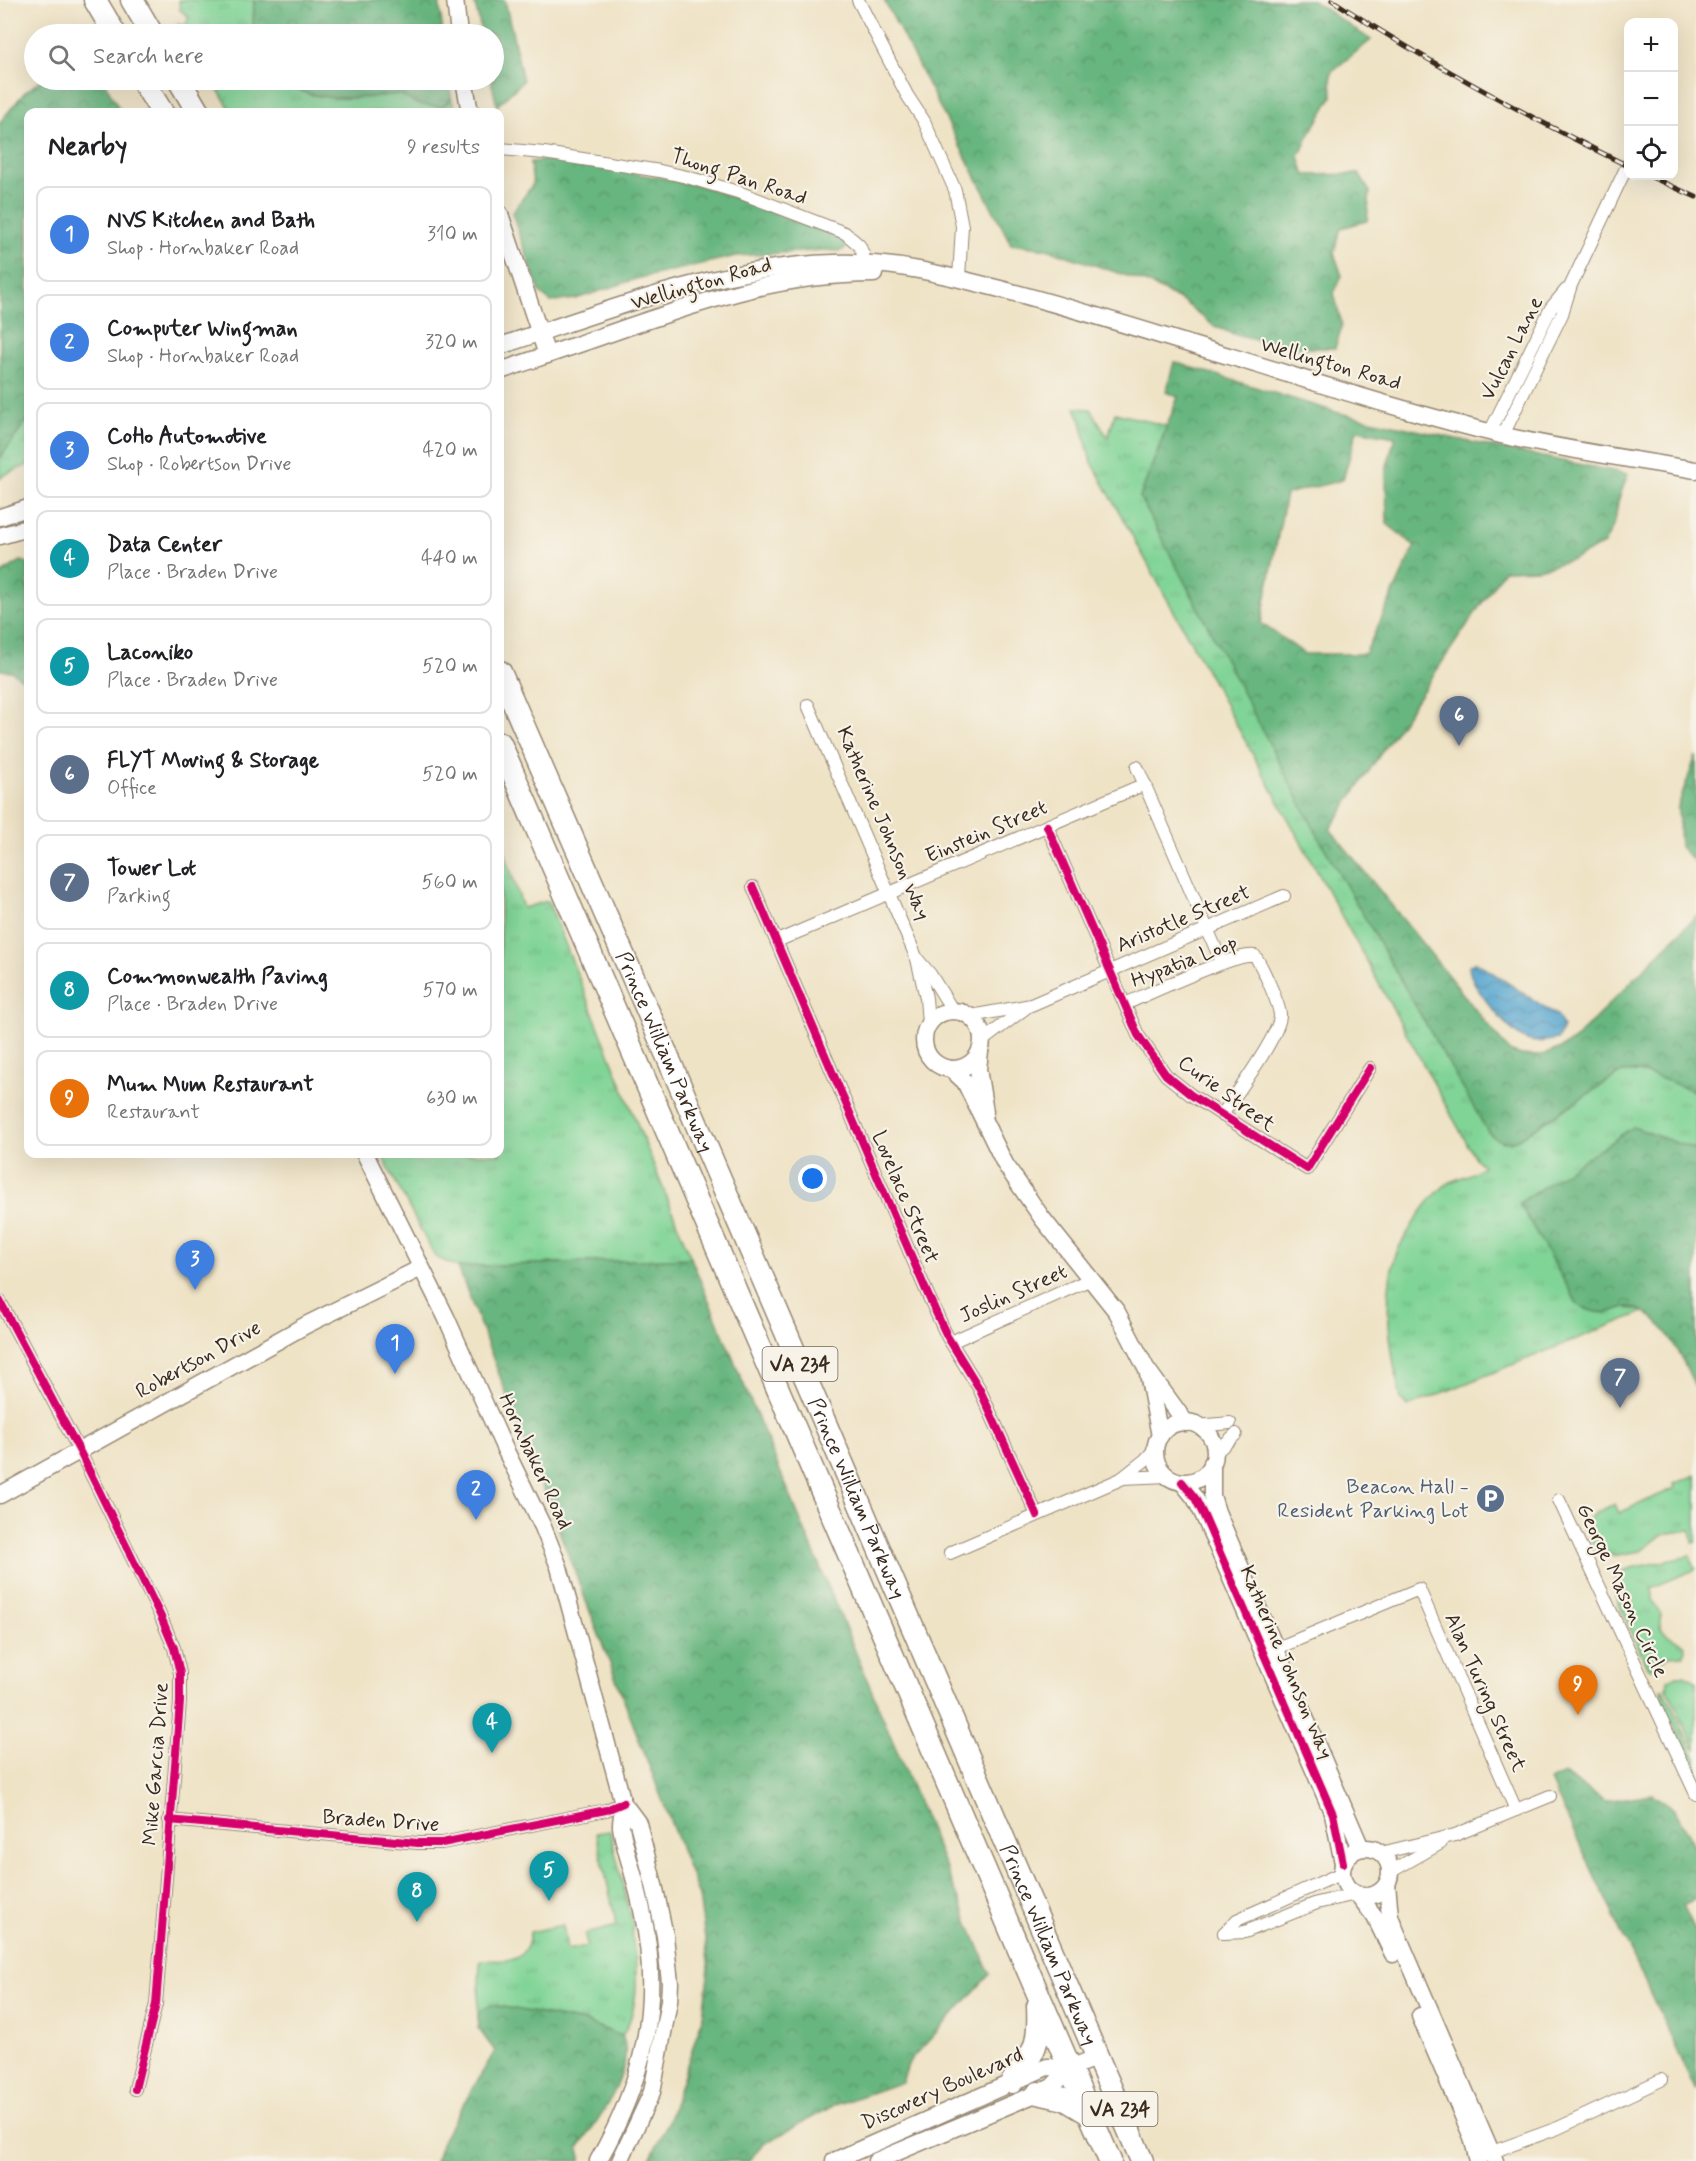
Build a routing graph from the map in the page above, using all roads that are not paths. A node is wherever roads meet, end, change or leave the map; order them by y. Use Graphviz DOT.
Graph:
graph roads {
  1 [pos="95,0"];
  2 [pos="132,0"];
  3 [pos="455,0"];
  4 [pos="858,0"];
  5 [pos="109,24"];
  6 [pos="146,24"];
  7 [pos="458,24"];
  8 [pos="148,90"];
  9 [pos="185,90"];
  10 [pos="466,90"];
  11 [pos="160,108"];
  12 [pos="196,108"];
  13 [pos="469,108"];
  14 [pos="504,149"];
  15 [pos="1624,174"];
  16 [pos="504,226"];
  17 [pos="865,268"];
  18 [pos="959,278"];
  19 [pos="540,333"];
  20 [pos="504,345"];
  21 [pos="547,355"];
  22 [pos="504,371"];
  23 [pos="1496,434"];
  24 [pos="1696,470"];
  25 [pos="24,509"];
  26 [pos="0,517"];
  27 [pos="24,529"];
  28 [pos="0,536"];
  29 [pos="504,681"];
  30 [pos="808,705"];
  31 [pos="504,752"];
  32 [pos="1137,767"];
  33 [pos="1145,784"];
  34 [pos="1047,826"];
  35 [pos="753,887"];
  36 [pos="889,893"];
  37 [pos="1284,896"];
  38 [pos="1207,929"];
  39 [pos="777,941"];
  40 [pos="917,959"];
  41 [pos="1222,963"];
  42 [pos="1111,970"];
  43 [pos="1125,1004"];
  44 [pos="1031,1005"];
  45 [pos="953,1011"];
  46 [pos="970,1017"];
  47 [pos="928,1023"];
  48 [pos="981,1046"];
  49 [pos="1371,1068"];
  50 [pos="951,1069"];
  51 [pos="1222,1115"];
  52 [pos="988,1128"];
  53 [pos="367,1158"];
  54 [pos="421,1268"];
  55 [pos="1091,1279"];
  56 [pos="0,1301"];
  57 [pos="951,1342"];
  58 [pos="1146,1368"];
  59 [pos="1192,1424"];
  60 [pos="1157,1442"];
  61 [pos="80,1452"];
  62 [pos="1213,1458"];
  63 [pos="1121,1479"];
  64 [pos="1175,1479"];
  65 [pos="0,1495"];
  66 [pos="1559,1500"];
  67 [pos="1037,1515"];
  68 [pos="950,1553"];
  69 [pos="1275,1649"];
  70 [pos="1696,1794"];
  71 [pos="1550,1796"];
  72 [pos="623,1803"];
  73 [pos="1516,1810"];
  74 [pos="169,1820"];
  75 [pos="1455,1835"];
  76 [pos="1361,1848"];
  77 [pos="1381,1854"];
  78 [pos="1342,1868"];
  79 [pos="1389,1878"];
  80 [pos="1358,1895"];
  81 [pos="1038,1992"];
  82 [pos="1098,2057"];
  83 [pos="1070,2068"];
  84 [pos="1660,2080"];
  85 [pos="1012,2082"];
  86 [pos="135,2089"];
  87 [pos="1038,2093"];
  88 [pos="1090,2114"];
  89 [pos="1486,2158"];
  90 [pos="598,2161"];
  91 [pos="620,2161"];
  92 [pos="834,2161"];
  93 [pos="876,2161"];
  94 [pos="1110,2161"];
  95 [pos="1142,2161"];
  1 -- 5 [label="highway"];
  2 -- 6 [label="highway"];
  3 -- 7 [label="main road"];
  4 -- 18 [label="street"];
  8 -- 11 [label="highway"];
  9 -- 12 [label="highway"];
  10 -- 13 [label="main road"];
  14 -- 17 [label="street, Thong Pan Road"];
  15 -- 23 [label="street, Vulcan Lane"];
  16 -- 19 [label="main road"];
  17 -- 18 [label="main road, Wellington Road"];
  17 -- 19 [label="main road, Wellington Road"];
  17 -- 21 [label="main road, Wellington Road"];
  18 -- 23 [label="main road, Wellington Road"];
  19 -- 20 [label="main road, Wellington Road"];
  19 -- 21 [label="main road"];
  21 -- 22 [label="main road, Wellington Road"];
  23 -- 24 [label="main road, Wellington Road"];
  25 -- 26 [label="main road"];
  27 -- 28 [label="main road"];
  29 -- 82 [label="highway, Prince William Parkway / VA 234"];
  30 -- 36 [label="street, Katherine Johnson Way"];
  31 -- 81 [label="highway, Prince William Parkway / VA 234"];
  32 -- 33 [label="street"];
  33 -- 34 [label="street, Einstein Street"];
  33 -- 38 [label="street"];
  34 -- 36 [label="street, Einstein Street"];
  34 -- 42 [label="street, Curie Street"];
  35 -- 39 [label="street, Lovelace Street"];
  36 -- 39 [label="street, Einstein Street"];
  36 -- 40 [label="street, Katherine Johnson Way"];
  37 -- 38 [label="street, Aristotle Street"];
  38 -- 41 [label="street"];
  38 -- 42 [label="street, Aristotle Street"];
  39 -- 57 [label="street, Lovelace Street"];
  40 -- 45 [label="street, Katherine Johnson Way"];
  40 -- 47 [label="street, Katherine Johnson Way"];
  41 -- 43 [label="street, Hypatia Loop"];
  41 -- 51 [label="street, Hypatia Loop"];
  42 -- 43 [label="street, Curie Street"];
  42 -- 44 [label="street, Aristotle Street"];
  43 -- 51 [label="street, Curie Street"];
  44 -- 46 [label="street, Aristotle Street"];
  44 -- 48 [label="street, Aristotle Street"];
  45 -- 46 [label="main road"];
  45 -- 47 [label="main road"];
  46 -- 48 [label="main road"];
  47 -- 50 [label="main road"];
  48 -- 50 [label="main road"];
  48 -- 52 [label="main road"];
  49 -- 51 [label="street, Curie Street"];
  50 -- 52 [label="main road"];
  52 -- 55 [label="main road"];
  53 -- 54 [label="main road, Hornbaker Road"];
  54 -- 61 [label="main road, Robertson Drive"];
  54 -- 72 [label="main road, Hornbaker Road"];
  55 -- 57 [label="street, Joslin Street"];
  55 -- 58 [label="main road"];
  56 -- 61 [label="street, Mike Garcia Drive"];
  57 -- 67 [label="street, Lovelace Street"];
  58 -- 59 [label="main road"];
  58 -- 60 [label="main road"];
  59 -- 60 [label="main road"];
  59 -- 62 [label="main road"];
  59 -- 62 [label="street"];
  60 -- 63 [label="street"];
  60 -- 64 [label="main road"];
  61 -- 65 [label="main road, Robertson Drive"];
  61 -- 74 [label="street, Mike Garcia Drive"];
  62 -- 64 [label="main road"];
  62 -- 69 [label="main road, Katherine Johnson Way"];
  63 -- 64 [label="street"];
  63 -- 67 [label="street"];
  64 -- 78 [label="main road, Katherine Johnson Way"];
  66 -- 70 [label="street, George Mason Circle"];
  67 -- 68 [label="street"];
  69 -- 73 [label="street, Alan Turing Street"];
  69 -- 76 [label="main road, Katherine Johnson Way"];
  71 -- 73 [label="street"];
  72 -- 74 [label="street, Braden Drive"];
  72 -- 90 [label="main road, Hornbaker Road"];
  72 -- 91 [label="main road, Hornbaker Road"];
  73 -- 75 [label="street"];
  74 -- 86 [label="street, Mike Garcia Drive"];
  75 -- 77 [label="street"];
  75 -- 79 [label="street"];
  76 -- 77 [label="main road"];
  76 -- 78 [label="main road"];
  77 -- 79 [label="main road"];
  78 -- 80 [label="main road"];
  78 -- 80 [label="street"];
  79 -- 80 [label="main road"];
  79 -- 89 [label="main road"];
  80 -- 89 [label="main road"];
  81 -- 83 [label="highway, Prince William Parkway / VA 234"];
  81 -- 85 [label="highway"];
  82 -- 83 [label="main road, Discovery Boulevard"];
  82 -- 95 [label="highway, Prince William Parkway / VA 234"];
  83 -- 85 [label="main road, Discovery Boulevard"];
  83 -- 87 [label="main road, Discovery Boulevard"];
  83 -- 88 [label="highway, Prince William Parkway / VA 234"];
  84 -- 89 [label="street"];
  85 -- 92 [label="main road, Discovery Boulevard"];
  87 -- 88 [label="highway"];
  87 -- 93 [label="main road, Discovery Boulevard"];
  88 -- 94 [label="highway, Prince William Parkway / VA 234"];
}
